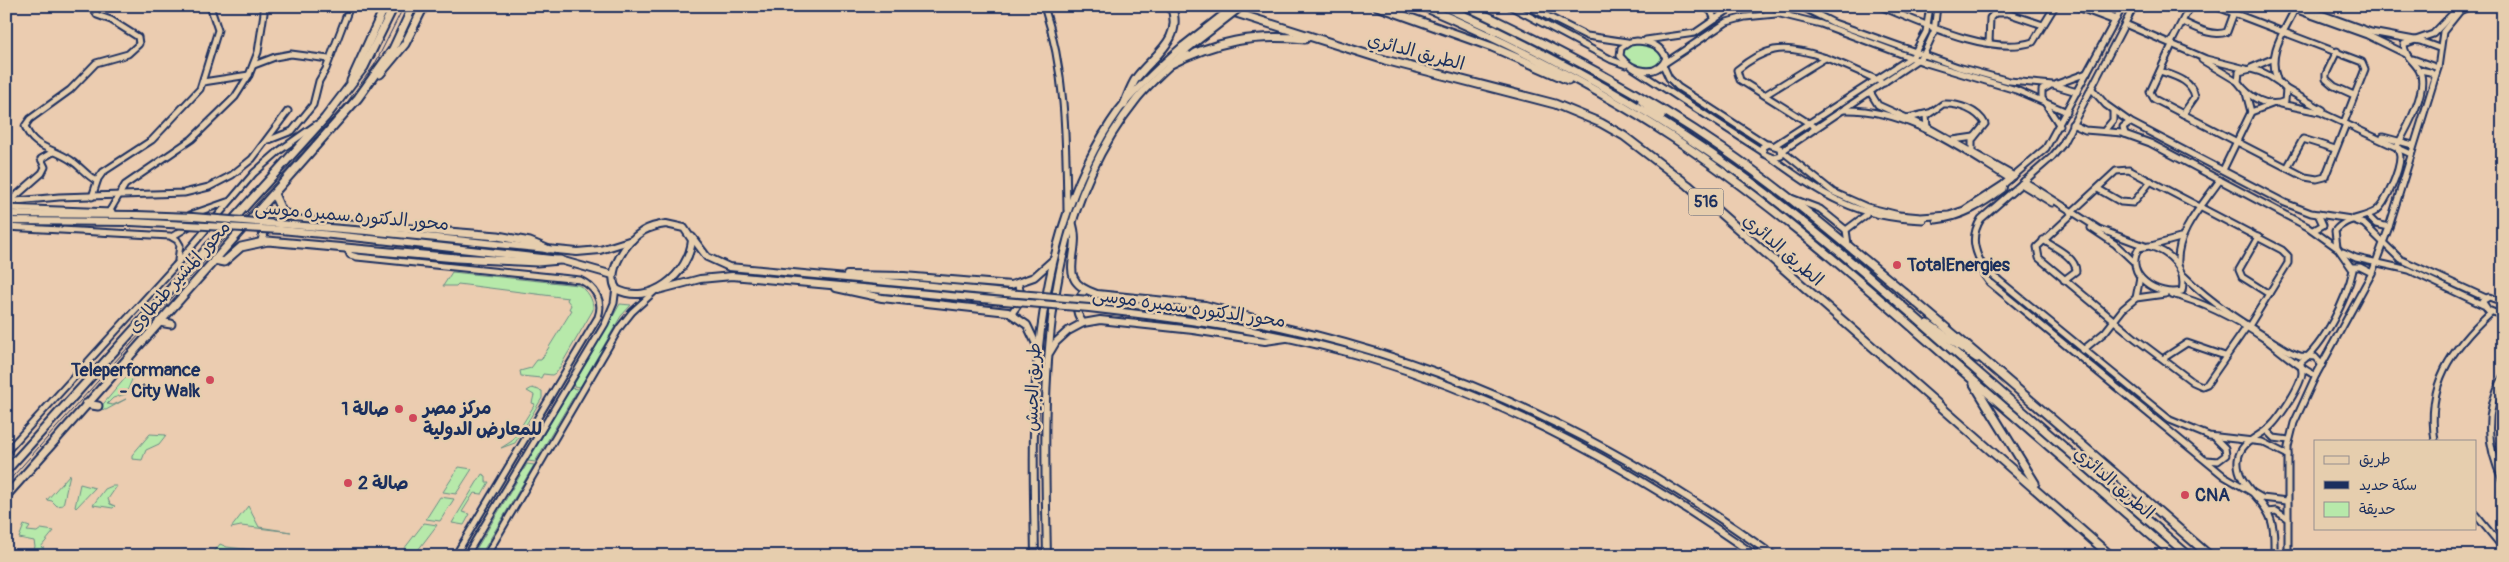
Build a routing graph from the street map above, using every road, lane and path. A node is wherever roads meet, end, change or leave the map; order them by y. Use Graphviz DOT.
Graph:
graph roads {
  1 [pos="88,6"];
  2 [pos="210,6"];
  3 [pos="262,6"];
  4 [pos="350,6"];
  5 [pos="385,6"];
  6 [pos="394,6"];
  7 [pos="414,6"];
  8 [pos="424,6"];
  9 [pos="1044,6"];
  10 [pos="1171,6"];
  11 [pos="1214,6"];
  12 [pos="1234,6"];
  13 [pos="1242,6"];
  14 [pos="1377,6"];
  15 [pos="1422,6"];
  16 [pos="1444,6"];
  17 [pos="1466,6"];
  18 [pos="1510,6"];
  19 [pos="1527,6"];
  20 [pos="1616,6"];
  21 [pos="1630,6"];
  22 [pos="1641,6"];
  23 [pos="1704,6"];
  24 [pos="1734,6"];
  25 [pos="1757,6"];
  26 [pos="1793,6"];
  27 [pos="1800,6"];
  28 [pos="1880,6"];
  29 [pos="1930,6"];
  30 [pos="1937,6"];
  31 [pos="2055,6"];
  32 [pos="2074,6"];
  33 [pos="2085,6"];
  34 [pos="2123,6"];
  35 [pos="2134,6"];
  36 [pos="2190,6"];
  37 [pos="2216,6"];
  38 [pos="2286,6"];
  39 [pos="2373,6"];
  40 [pos="2391,6"];
  41 [pos="2460,6"];
  42 [pos="2470,6"];
  43 [pos="2297,8"];
  44 [pos="2307,8"];
  45 [pos="1709,10"];
  46 [pos="1727,11"];
  47 [pos="2234,13"];
  48 [pos="1778,14"];
  49 [pos="1716,20"];
  50 [pos="2116,20"];
  51 [pos="2183,22"];
  52 [pos="1928,25"];
  53 [pos="2043,25"];
  54 [pos="2124,25"];
  55 [pos="1935,27"];
  56 [pos="1703,29"];
  57 [pos="1709,32"];
  58 [pos="2284,32"];
  59 [pos="2428,36"];
  60 [pos="2390,37"];
  61 [pos="2411,40"];
  62 [pos="1637,41"];
  63 [pos="2440,41"];
  64 [pos="1325,42"];
  65 [pos="1630,42"];
  66 [pos="1989,43"];
  67 [pos="2388,44"];
  68 [pos="2171,45"];
  69 [pos="1185,48"];
  70 [pos="2439,48"];
  71 [pos="2337,51"];
  72 [pos="1915,53"];
  73 [pos="1923,56"];
  74 [pos="2408,56"];
  75 [pos="1911,57"];
  76 [pos="1824,58"];
  77 [pos="328,59"];
  78 [pos="2272,59"];
  79 [pos="1918,60"];
  80 [pos="254,64"];
  81 [pos="1626,64"];
  82 [pos="1664,64"];
  83 [pos="1169,65"];
  84 [pos="1633,68"];
  85 [pos="2438,68"];
  86 [pos="2248,69"];
  87 [pos="2420,70"];
  88 [pos="2160,72"];
  89 [pos="2087,73"];
  90 [pos="249,75"];
  91 [pos="2435,76"];
  92 [pos="374,78"];
  93 [pos="1877,80"];
  94 [pos="2277,80"];
  95 [pos="203,82"];
  96 [pos="2238,82"];
  97 [pos="1884,83"];
  98 [pos="2053,85"];
  99 [pos="1626,87"];
  100 [pos="2091,88"];
  101 [pos="349,89"];
  102 [pos="2244,89"];
  103 [pos="2286,89"];
  104 [pos="1870,92"];
  105 [pos="2077,92"];
  106 [pos="1598,93"];
  107 [pos="1765,95"];
  108 [pos="2354,95"];
  109 [pos="2046,104"];
  110 [pos="2274,104"];
  111 [pos="2280,104"];
  112 [pos="1124,105"];
  113 [pos="288,111"];
  114 [pos="1840,111"];
  115 [pos="2113,111"];
  116 [pos="2067,112"];
  117 [pos="2251,112"];
  118 [pos="1929,113"];
  119 [pos="2183,114"];
  120 [pos="325,118"];
  121 [pos="1907,118"];
  122 [pos="2130,122"];
  123 [pos="2346,122"];
  124 [pos="1810,124"];
  125 [pos="2072,124"];
  126 [pos="2060,126"];
  127 [pos="1815,127"];
  128 [pos="1927,127"];
  129 [pos="2103,131"];
  130 [pos="1934,133"];
  131 [pos="1682,134"];
  132 [pos="2125,134"];
  133 [pos="1974,137"];
  134 [pos="269,140"];
  135 [pos="1951,140"];
  136 [pos="2402,140"];
  137 [pos="2236,142"];
  138 [pos="1766,144"];
  139 [pos="1775,145"];
  140 [pos="2413,145"];
  141 [pos="2397,147"];
  142 [pos="2335,149"];
  143 [pos="1782,151"];
  144 [pos="54,152"];
  145 [pos="1763,152"];
  146 [pos="1972,152"];
  147 [pos="2411,154"];
  148 [pos="1770,157"];
  149 [pos="1987,163"];
  150 [pos="2287,168"];
  151 [pos="2223,170"];
  152 [pos="2012,178"];
  153 [pos="2220,180"];
  154 [pos="2152,181"];
  155 [pos="97,182"];
  156 [pos="2022,182"];
  157 [pos="2004,184"];
  158 [pos="2098,189"];
  159 [pos="274,194"];
  160 [pos="92,197"];
  161 [pos="117,197"];
  162 [pos="1791,198"];
  163 [pos="229,201"];
  164 [pos="7,204"];
  165 [pos="2202,208"];
  166 [pos="1067,211"];
  167 [pos="1856,211"];
  168 [pos="109,212"];
  169 [pos="6,214"];
  170 [pos="195,214"];
  171 [pos="284,214"];
  172 [pos="2072,214"];
  173 [pos="2318,214"];
  174 [pos="1866,215"];
  175 [pos="2368,216"];
  176 [pos="2354,220"];
  177 [pos="6,221"];
  178 [pos="1072,222"];
  179 [pos="1841,226"];
  180 [pos="6,227"];
  181 [pos="2389,227"];
  182 [pos="1846,230"];
  183 [pos="2313,230"];
  184 [pos="173,236"];
  185 [pos="692,237"];
  186 [pos="2258,237"];
  187 [pos="2180,238"];
  188 [pos="632,240"];
  189 [pos="2044,240"];
  190 [pos="262,241"];
  191 [pos="2382,242"];
  192 [pos="1848,244"];
  193 [pos="2147,246"];
  194 [pos="347,248"];
  195 [pos="546,249"];
  196 [pos="2339,249"];
  197 [pos="1054,259"];
  198 [pos="214,260"];
  199 [pos="560,260"];
  200 [pos="2376,261"];
  201 [pos="2133,262"];
  202 [pos="2178,264"];
  203 [pos="175,266"];
  204 [pos="2352,267"];
  205 [pos="1984,268"];
  206 [pos="2372,273"];
  207 [pos="612,275"];
  208 [pos="2140,276"];
  209 [pos="2184,276"];
  210 [pos="831,277"];
  211 [pos="2064,280"];
  212 [pos="1018,284"];
  213 [pos="828,285"];
  214 [pos="616,286"];
  215 [pos="657,290"];
  216 [pos="1085,290"];
  217 [pos="2169,294"];
  218 [pos="2269,294"];
  219 [pos="2136,298"];
  220 [pos="2486,298"];
  221 [pos="2503,302"];
  222 [pos="1090,304"];
  223 [pos="2483,305"];
  224 [pos="2491,312"];
  225 [pos="1910,313"];
  226 [pos="1011,314"];
  227 [pos="2503,316"];
  228 [pos="2114,320"];
  229 [pos="159,322"];
  230 [pos="171,324"];
  231 [pos="1083,324"];
  232 [pos="1280,327"];
  233 [pos="2247,327"];
  234 [pos="1287,338"];
  235 [pos="581,345"];
  236 [pos="1037,346"];
  237 [pos="591,347"];
  238 [pos="2083,350"];
  239 [pos="1048,356"];
  240 [pos="2226,356"];
  241 [pos="2308,356"];
  242 [pos="2164,358"];
  243 [pos="2300,365"];
  244 [pos="2322,365"];
  245 [pos="1998,371"];
  246 [pos="1966,374"];
  247 [pos="2316,375"];
  248 [pos="2503,377"];
  249 [pos="86,404"];
  250 [pos="98,406"];
  251 [pos="532,427"];
  252 [pos="542,428"];
  253 [pos="2266,430"];
  254 [pos="2215,438"];
  255 [pos="2248,440"];
  256 [pos="2289,440"];
  257 [pos="2434,440"];
  258 [pos="6,452"];
  259 [pos="2288,455"];
  260 [pos="2204,459"];
  261 [pos="6,471"];
  262 [pos="2503,482"];
  263 [pos="6,496"];
  264 [pos="2256,496"];
  265 [pos="2046,497"];
  266 [pos="2287,502"];
  267 [pos="2268,512"];
  268 [pos="2476,515"];
  269 [pos="2288,519"];
  270 [pos="2503,548"];
  271 [pos="455,556"];
  272 [pos="466,556"];
  273 [pos="486,556"];
  274 [pos="1035,556"];
  275 [pos="1047,556"];
  276 [pos="1756,556"];
  277 [pos="1774,556"];
  278 [pos="2110,556"];
  279 [pos="2175,556"];
  280 [pos="2189,556"];
  281 [pos="2210,556"];
  282 [pos="2274,556"];
  283 [pos="2288,556"];
  1 -- 144 [label="street"];
  2 -- 95 [label="street"];
  3 -- 80 [label="street"];
  4 -- 77 [label="street"];
  5 -- 101 [label="highway"];
  6 -- 101 [label="highway"];
  7 -- 92 [label="highway"];
  8 -- 92 [label="highway"];
  9 -- 166 [label="street"];
  10 -- 112 [label="highway"];
  11 -- 64 [label="highway, الطريق الدائري / 516"];
  12 -- 69 [label="main road, bridge"];
  13 -- 69 [label="main road, bridge"];
  14 -- 106 [label="highway, 516"];
  15 -- 106 [label="highway, الطريق الدائري / 516"];
  16 -- 131 [label="highway, الطريق الدائري / 516"];
  17 -- 99 [label="highway, الطريق الدائري / 516"];
  18 -- 81 [label="street"];
  19 -- 65 [label="street"];
  20 -- 21 [label="street"];
  21 -- 22 [label="street"];
  23 -- 45 [label="street"];
  24 -- 46 [label="street"];
  25 -- 48 [label="street"];
  26 -- 48 [label="street"];
  27 -- 72 [label="street"];
  28 -- 52 [label="street"];
  29 -- 52 [label="street"];
  30 -- 55 [label="street"];
  31 -- 53 [label="street"];
  32 -- 50 [label="street"];
  33 -- 50 [label="street"];
  34 -- 50 [label="street"];
  35 -- 54 [label="street"];
  36 -- 51 [label="street"];
  37 -- 47 [label="street"];
  38 -- 43 [label="street"];
  39 -- 40 [label="street"];
  41 -- 59 [label="street"];
  42 -- 63 [label="street"];
  43 -- 44 [label="street"];
  43 -- 58 [label="street"];
  43 -- 67 [label="street"];
  44 -- 60 [label="street"];
  45 -- 46 [label="street"];
  45 -- 49 [label="street"];
  46 -- 49 [label="street"];
  47 -- 51 [label="street"];
  47 -- 58 [label="street"];
  48 -- 57 [label="street"];
  48 -- 75 [label="street"];
  49 -- 56 [label="street"];
  50 -- 89 [label="street"];
  51 -- 68 [label="street"];
  52 -- 55 [label="street"];
  52 -- 72 [label="street"];
  53 -- 66 [label="street"];
  53 -- 66 [label="street"];
  54 -- 68 [label="street"];
  54 -- 100 [label="street"];
  55 -- 66 [label="street"];
  55 -- 73 [label="street"];
  56 -- 57 [label="street"];
  56 -- 62 [label="street"];
  57 -- 82 [label="street"];
  58 -- 71 [label="street"];
  58 -- 78 [label="street"];
  59 -- 61 [label="street"];
  59 -- 63 [label="street"];
  60 -- 61 [label="street"];
  60 -- 67 [label="street"];
  61 -- 70 [label="street"];
  61 -- 74 [label="street"];
  62 -- 65 [label="street"];
  62 -- 82 [label="street"];
  63 -- 70 [label="street"];
  64 -- 83 [label="highway"];
  64 -- 265 [label="highway, الطريق الدائري / 516"];
  65 -- 81 [label="street"];
  67 -- 74 [label="street"];
  68 -- 86 [label="street"];
  68 -- 88 [label="street"];
  68 -- 96 [label="street"];
  69 -- 83 [label="main road"];
  69 -- 112 [label="main road, طريق الجيش"];
  70 -- 85 [label="street"];
  71 -- 108 [label="street"];
  71 -- 108 [label="street"];
  72 -- 73 [label="street"];
  72 -- 75 [label="street"];
  73 -- 79 [label="street"];
  73 -- 98 [label="street"];
  74 -- 85 [label="street"];
  74 -- 87 [label="street"];
  75 -- 79 [label="street"];
  75 -- 93 [label="street"];
  76 -- 93 [label="street"];
  76 -- 107 [label="street"];
  76 -- 107 [label="street"];
  77 -- 80 [label="street"];
  77 -- 134 [label="street"];
  78 -- 86 [label="street"];
  78 -- 94 [label="street"];
  79 -- 97 [label="street"];
  79 -- 109 [label="street"];
  80 -- 90 [label="street"];
  81 -- 84 [label="street"];
  82 -- 84 [label="street"];
  82 -- 138 [label="street"];
  83 -- 178 [label="main road"];
  84 -- 145 [label="street"];
  85 -- 91 [label="street"];
  86 -- 94 [label="street"];
  86 -- 96 [label="street"];
  87 -- 91 [label="street"];
  87 -- 136 [label="street"];
  88 -- 119 [label="street"];
  88 -- 119 [label="street"];
  89 -- 98 [label="street"];
  89 -- 105 [label="street"];
  90 -- 95 [label="street"];
  90 -- 161 [label="street"];
  91 -- 140 [label="street"];
  92 -- 159 [label="highway, محور المشير طنطاوى"];
  93 -- 97 [label="street"];
  93 -- 124 [label="street"];
  94 -- 103 [label="street"];
  95 -- 155 [label="street"];
  96 -- 102 [label="street"];
  97 -- 104 [label="street"];
  98 -- 105 [label="street"];
  98 -- 109 [label="street"];
  99 -- 131 [label="highway, 516"];
  99 -- 162 [label="highway, الطريق الدائري / 516"];
  100 -- 115 [label="street"];
  100 -- 125 [label="street"];
  101 -- 120 [label="highway, محور المشير طنطاوى"];
  102 -- 110 [label="street"];
  102 -- 117 [label="street"];
  103 -- 111 [label="street"];
  103 -- 123 [label="street"];
  104 -- 114 [label="street"];
  104 -- 121 [label="street"];
  105 -- 116 [label="street"];
  106 -- 246 [label="highway, الطريق الدائري / 516"];
  107 -- 124 [label="street"];
  108 -- 123 [label="street"];
  109 -- 116 [label="street"];
  109 -- 126 [label="street"];
  110 -- 111 [label="street"];
  110 -- 117 [label="street"];
  111 -- 123 [label="street"];
  112 -- 166 [label="main road, طريق الجيش"];
  113 -- 134 [label="street"];
  114 -- 127 [label="street"];
  114 -- 130 [label="street"];
  115 -- 122 [label="street"];
  115 -- 129 [label="street"];
  116 -- 126 [label="street"];
  117 -- 137 [label="street"];
  118 -- 121 [label="street"];
  118 -- 128 [label="street"];
  118 -- 133 [label="street"];
  119 -- 137 [label="street"];
  120 -- 163 [label="street"];
  120 -- 261 [label="highway, محور المشير طنطاوى"];
  121 -- 128 [label="street"];
  122 -- 132 [label="street"];
  122 -- 151 [label="street"];
  123 -- 136 [label="street"];
  123 -- 141 [label="street"];
  123 -- 142 [label="street"];
  124 -- 127 [label="street"];
  124 -- 139 [label="street"];
  125 -- 129 [label="street"];
  125 -- 156 [label="street"];
  126 -- 152 [label="street"];
  127 -- 143 [label="street"];
  128 -- 130 [label="street"];
  129 -- 132 [label="street"];
  130 -- 135 [label="street"];
  130 -- 149 [label="street"];
  131 -- 225 [label="highway, الطريق الدائري / 516"];
  132 -- 153 [label="street"];
  133 -- 135 [label="street"];
  133 -- 146 [label="street"];
  134 -- 161 [label="street"];
  135 -- 146 [label="street"];
  136 -- 140 [label="street"];
  136 -- 141 [label="street"];
  137 -- 150 [label="street"];
  137 -- 151 [label="street"];
  138 -- 139 [label="street"];
  138 -- 145 [label="street"];
  139 -- 143 [label="street"];
  140 -- 147 [label="street"];
  141 -- 147 [label="street"];
  141 -- 175 [label="street"];
  142 -- 150 [label="street"];
  142 -- 150 [label="street"];
  143 -- 148 [label="street"];
  143 -- 157 [label="street"];
  144 -- 155 [label="street"];
  144 -- 164 [label="street"];
  145 -- 148 [label="street"];
  146 -- 149 [label="street"];
  147 -- 181 [label="street"];
  148 -- 167 [label="street"];
  149 -- 152 [label="street"];
  151 -- 173 [label="street"];
  152 -- 157 [label="street"];
  153 -- 165 [label="street"];
  153 -- 183 [label="street"];
  154 -- 158 [label="street"];
  154 -- 158 [label="street"];
  154 -- 165 [label="street"];
  155 -- 160 [label="street"];
  156 -- 172 [label="street"];
  156 -- 205 [label="street"];
  157 -- 174 [label="street"];
  158 -- 172 [label="street"];
  159 -- 171 [label="highway"];
  159 -- 198 [label="highway, محور المشير طنطاوى"];
  160 -- 161 [label="street"];
  160 -- 164 [label="street"];
  161 -- 168 [label="street"];
  162 -- 179 [label="street"];
  162 -- 192 [label="highway, الطريق الدائري / 516"];
  163 -- 170 [label="street"];
  163 -- 203 [label="street"];
  164 -- 168 [label="street"];
  165 -- 186 [label="street"];
  165 -- 187 [label="street"];
  166 -- 197 [label="main road, طريق الجيش"];
  167 -- 174 [label="street"];
  167 -- 179 [label="street"];
  168 -- 170 [label="street"];
  169 -- 195 [label="main road, محور الدكتوره سميره موسى, bridge"];
  170 -- 184 [label="street"];
  171 -- 190 [label="highway"];
  171 -- 195 [label="highway"];
  172 -- 189 [label="street"];
  172 -- 193 [label="street"];
  172 -- 201 [label="street"];
  173 -- 176 [label="street"];
  173 -- 183 [label="street"];
  174 -- 182 [label="street"];
  175 -- 176 [label="street"];
  175 -- 181 [label="street"];
  176 -- 191 [label="street"];
  176 -- 196 [label="street"];
  177 -- 199 [label="main road, محور الدكتوره سميره موسى, bridge"];
  178 -- 216 [label="main road"];
  178 -- 239 [label="main road, طريق الجيش"];
  179 -- 182 [label="street"];
  180 -- 184 [label="street"];
  181 -- 191 [label="street"];
  182 -- 192 [label="street"];
  183 -- 196 [label="street"];
  184 -- 203 [label="street"];
  185 -- 188 [label="main road"];
  185 -- 210 [label="main road, محور الدكتوره سميره موسى"];
  185 -- 215 [label="main road"];
  186 -- 218 [label="street"];
  186 -- 218 [label="street"];
  187 -- 193 [label="street"];
  187 -- 202 [label="street"];
  188 -- 195 [label="main road, محور الدكتوره سميره موسى"];
  188 -- 207 [label="main road"];
  189 -- 211 [label="street"];
  189 -- 211 [label="street"];
  190 -- 194 [label="highway"];
  190 -- 198 [label="highway"];
  191 -- 200 [label="street"];
  191 -- 220 [label="street"];
  192 -- 245 [label="highway, الطريق الدائري / 516"];
  193 -- 201 [label="street"];
  193 -- 202 [label="street"];
  194 -- 199 [label="highway"];
  194 -- 235 [label="street"];
  196 -- 200 [label="street"];
  196 -- 204 [label="street"];
  197 -- 212 [label="main road"];
  197 -- 236 [label="main road, طريق الجيش"];
  198 -- 229 [label="highway, محور المشير طنطاوى"];
  199 -- 207 [label="main road, محور الدكتوره سميره موسى"];
  200 -- 206 [label="street"];
  200 -- 223 [label="street"];
  201 -- 208 [label="street"];
  202 -- 209 [label="street"];
  203 -- 258 [label="street"];
  204 -- 206 [label="street"];
  204 -- 241 [label="street"];
  205 -- 238 [label="street"];
  205 -- 260 [label="street"];
  206 -- 244 [label="street"];
  207 -- 214 [label="main road"];
  208 -- 217 [label="street"];
  208 -- 219 [label="street"];
  209 -- 217 [label="street"];
  209 -- 233 [label="street"];
  210 -- 212 [label="main road"];
  210 -- 222 [label="main road, محور الدكتوره سميره موسى, bridge"];
  211 -- 228 [label="street"];
  212 -- 226 [label="main road"];
  213 -- 215 [label="main road, محور الدكتوره سميره موسى"];
  213 -- 222 [label="main road, محور الدكتوره سميره موسى, bridge"];
  213 -- 226 [label="main road"];
  214 -- 215 [label="main road"];
  214 -- 237 [label="street"];
  215 -- 273 [label="street"];
  216 -- 231 [label="main road"];
  216 -- 232 [label="main road"];
  217 -- 219 [label="street"];
  217 -- 233 [label="street"];
  218 -- 233 [label="street"];
  219 -- 228 [label="street"];
  220 -- 221 [label="street"];
  220 -- 223 [label="street"];
  222 -- 232 [label="main road, محور الدكتوره سميره موسى"];
  222 -- 234 [label="main road, محور الدكتوره سميره موسى"];
  223 -- 224 [label="street"];
  224 -- 227 [label="street"];
  224 -- 257 [label="street"];
  225 -- 245 [label="highway, 516"];
  225 -- 280 [label="highway, الطريق الدائري / 516"];
  226 -- 236 [label="main road"];
  228 -- 238 [label="street"];
  228 -- 242 [label="street"];
  229 -- 230 [label="highway"];
  229 -- 249 [label="highway, محور المشير طنطاوى"];
  231 -- 234 [label="main road"];
  231 -- 239 [label="main road"];
  232 -- 277 [label="main road, محور الدكتوره سميره موسى"];
  233 -- 240 [label="street"];
  233 -- 241 [label="street"];
  233 -- 243 [label="street"];
  234 -- 276 [label="main road, محور الدكتوره سميره موسى"];
  235 -- 237 [label="street"];
  235 -- 251 [label="street"];
  236 -- 274 [label="main road, طريق الجيش"];
  237 -- 252 [label="street"];
  238 -- 254 [label="street"];
  239 -- 275 [label="main road, طريق الجيش"];
  240 -- 242 [label="street"];
  240 -- 242 [label="street"];
  241 -- 243 [label="street"];
  241 -- 244 [label="street"];
  243 -- 247 [label="street"];
  243 -- 253 [label="street"];
  244 -- 247 [label="street"];
  245 -- 281 [label="highway, الطريق الدائري / 516"];
  246 -- 265 [label="highway"];
  246 -- 279 [label="highway, الطريق الدائري / 516"];
  247 -- 256 [label="street"];
  248 -- 262 [label="street"];
  249 -- 250 [label="highway"];
  249 -- 263 [label="highway, محور المشير طنطاوى"];
  251 -- 252 [label="street"];
  251 -- 271 [label="street"];
  252 -- 272 [label="street"];
  253 -- 255 [label="street"];
  253 -- 256 [label="street"];
  254 -- 255 [label="street"];
  254 -- 260 [label="street"];
  255 -- 259 [label="street"];
  255 -- 264 [label="street"];
  256 -- 259 [label="street"];
  259 -- 266 [label="street"];
  260 -- 264 [label="street"];
  264 -- 266 [label="street"];
  264 -- 267 [label="street"];
  265 -- 278 [label="highway, الطريق الدائري / 516"];
  266 -- 269 [label="street"];
  267 -- 269 [label="street"];
  267 -- 282 [label="street"];
  268 -- 270 [label="street"];
  269 -- 283 [label="street"];
}
